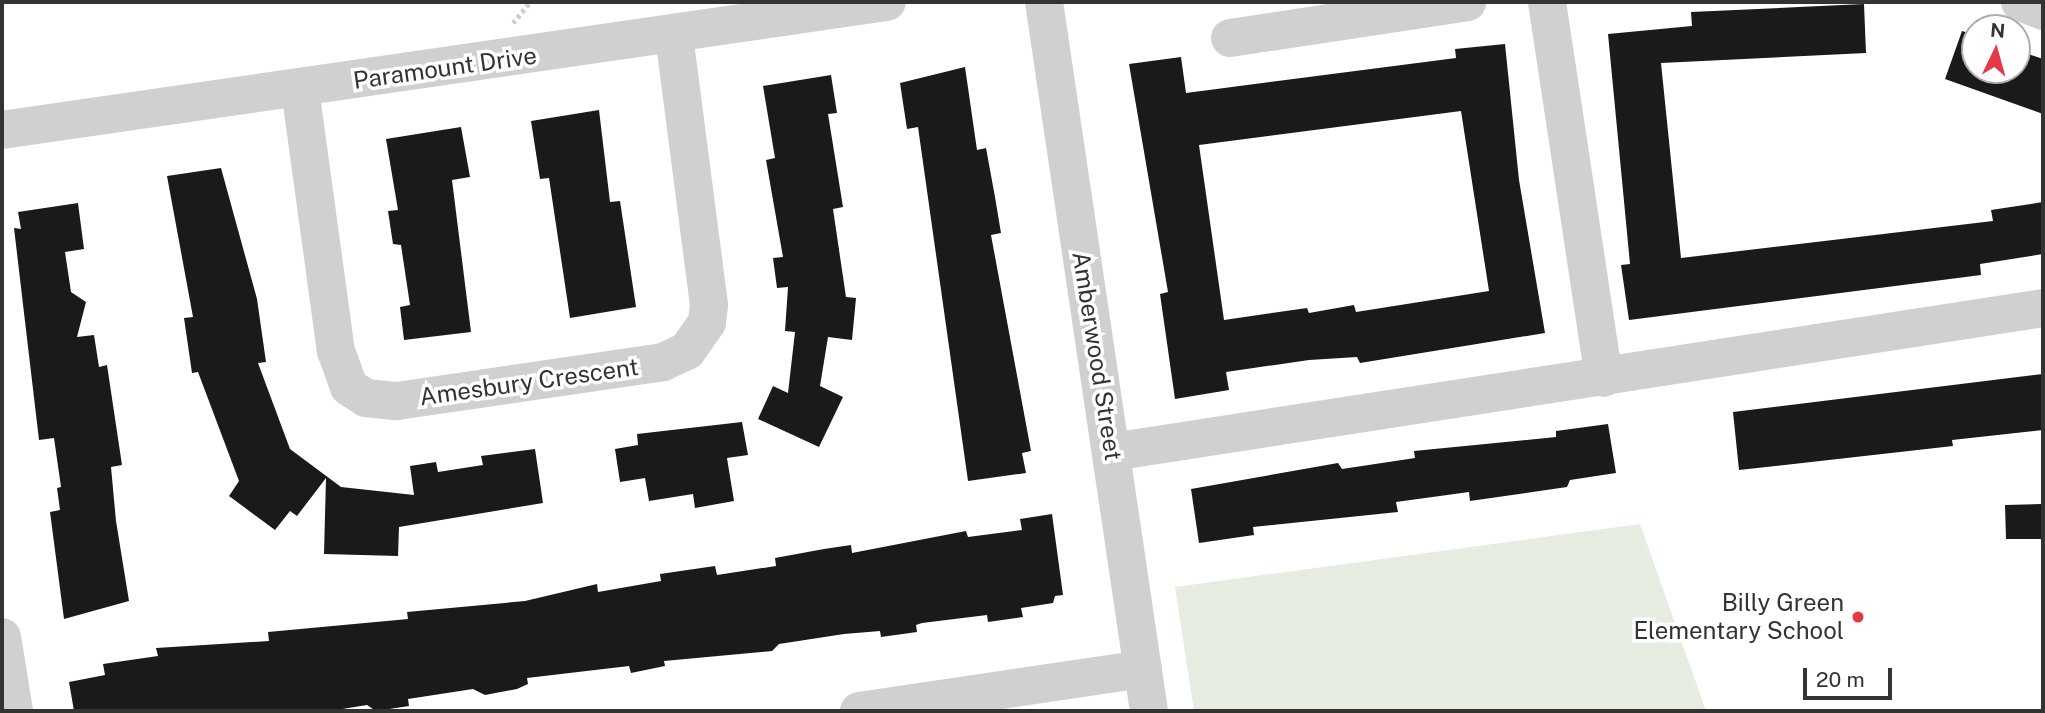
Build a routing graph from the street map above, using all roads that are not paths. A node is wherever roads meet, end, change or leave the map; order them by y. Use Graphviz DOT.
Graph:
graph roads {
  1 [pos="887,2"];
  2 [pos="1044,2"];
  3 [pos="1467,2"];
  4 [pos="1548,2"];
  5 [pos="2020,2"];
  6 [pos="2043,11"];
  7 [pos="674,34"];
  8 [pos="1230,38"];
  9 [pos="300,89"];
  10 [pos="2,130"];
  11 [pos="2043,308"];
  12 [pos="1604,378"];
  13 [pos="1112,452"];
  14 [pos="2,637"];
  15 [pos="1143,669"];
  16 [pos="14,711"];
  17 [pos="859,711"];
  18 [pos="1149,711"];
  1 -- 7 [label="street, Paramount Drive"];
  2 -- 13 [label="street, Amberwood Street"];
  3 -- 8 [label="street"];
  4 -- 12 [label="street"];
  5 -- 6 [label="street"];
  7 -- 9 [label="street, Paramount Drive"];
  7 -- 9 [label="street, Amesbury Crescent"];
  9 -- 10 [label="street, Paramount Drive"];
  11 -- 12 [label="street"];
  12 -- 13 [label="street"];
  13 -- 15 [label="street, Amberwood Street"];
  14 -- 16 [label="street"];
  15 -- 17 [label="street"];
  15 -- 18 [label="street, Amberwood Street"];
}
